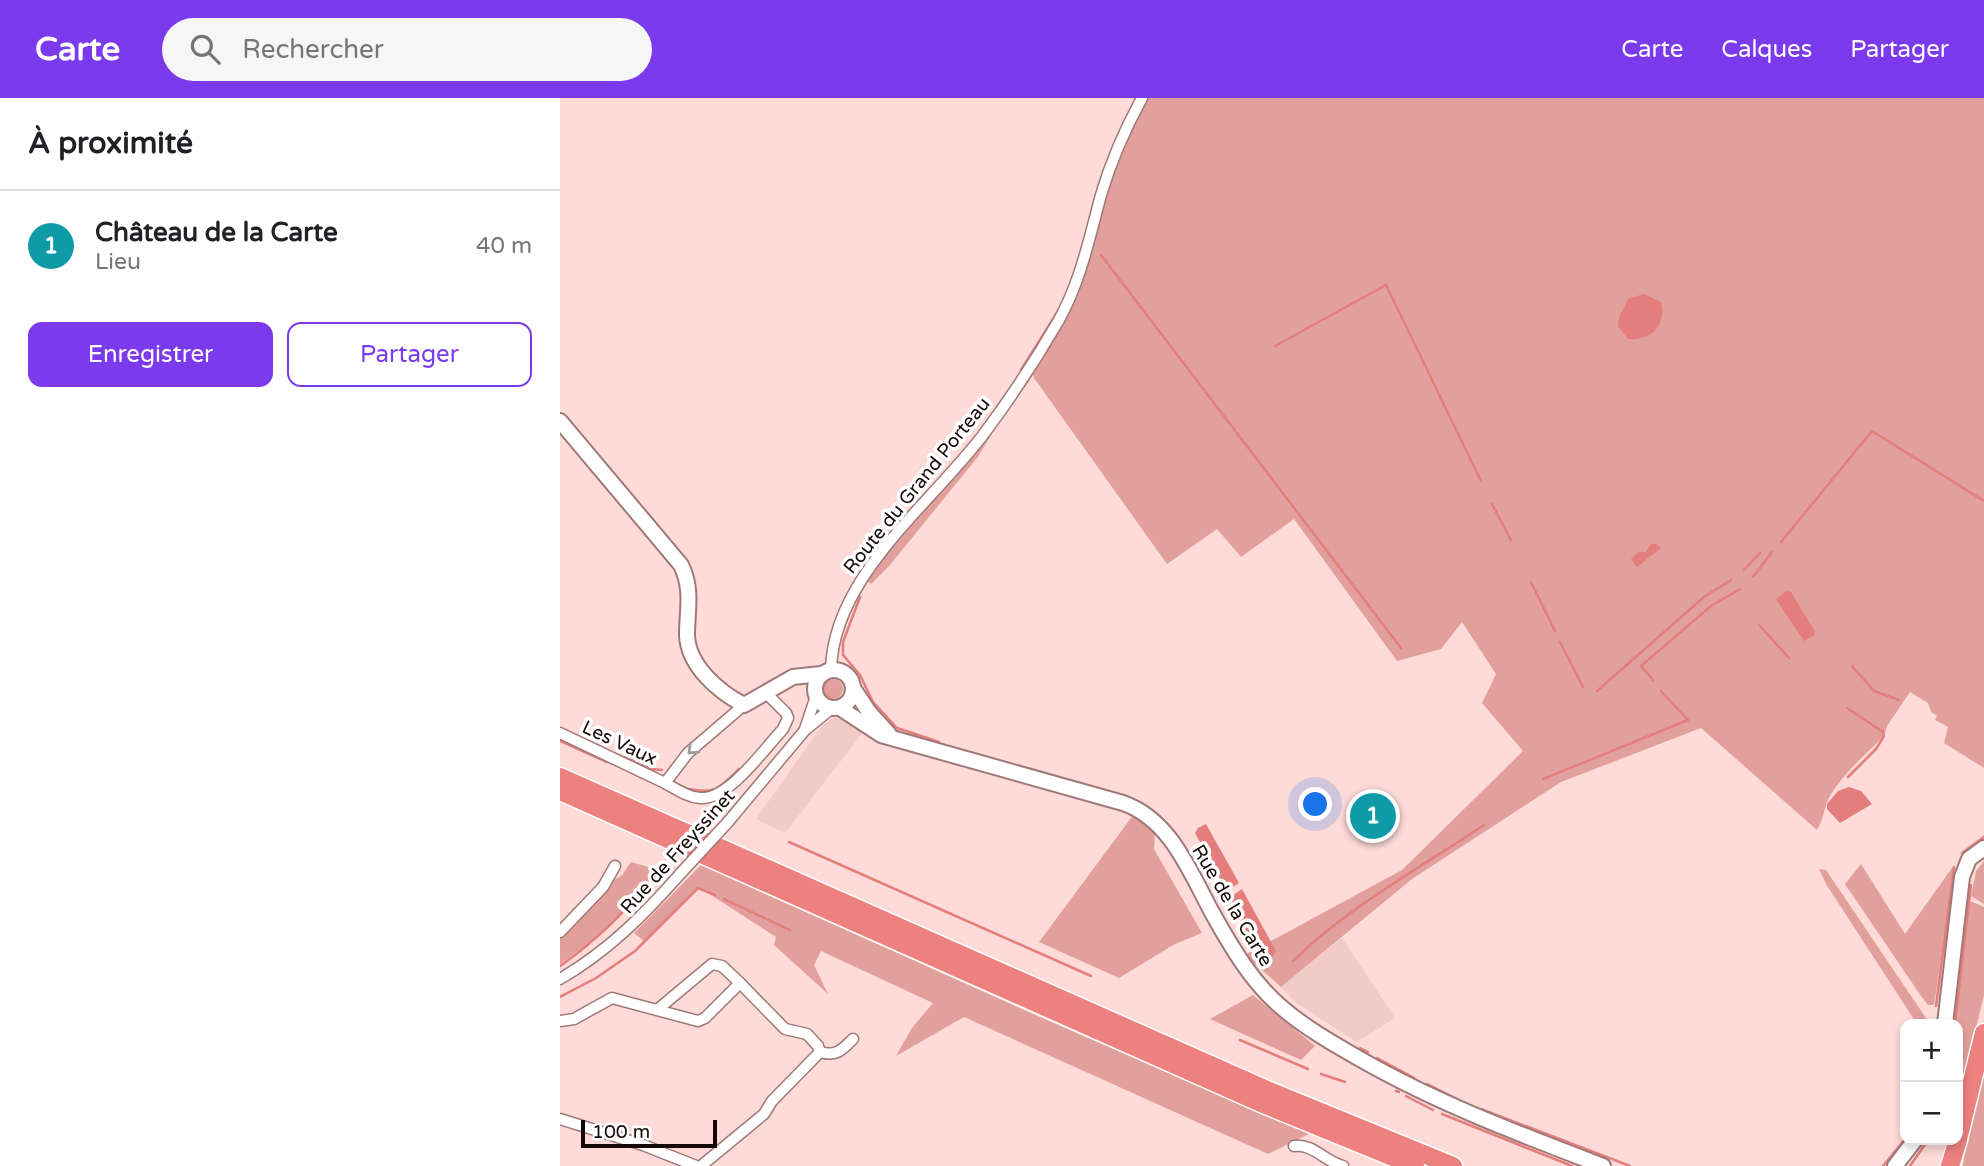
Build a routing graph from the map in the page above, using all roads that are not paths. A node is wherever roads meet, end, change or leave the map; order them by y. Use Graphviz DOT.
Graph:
graph roads {
  1 [pos="1142,98"];
  2 [pos="560,421"];
  3 [pos="826,672"];
  4 [pos="783,684"];
  5 [pos="853,688"];
  6 [pos="765,692"];
  7 [pos="815,694"];
  8 [pos="744,705"];
  9 [pos="836,708"];
  10 [pos="805,730"];
  11 [pos="560,733"];
  12 [pos="892,738"];
  13 [pos="560,776"];
  14 [pos="665,783"];
  15 [pos="560,791"];
  16 [pos="1984,848"];
  17 [pos="615,866"];
  18 [pos="560,932"];
  19 [pos="560,979"];
  20 [pos="740,983"];
  21 [pos="657,1010"];
  22 [pos="1946,1019"];
  23 [pos="560,1021"];
  24 [pos="1984,1033"];
  25 [pos="853,1039"];
  26 [pos="820,1052"];
  27 [pos="560,1119"];
  28 [pos="1963,1119"];
  29 [pos="1911,1145"];
  30 [pos="1956,1145"];
  31 [pos="1295,1149"];
  32 [pos="1337,1165"];
  33 [pos="698,1166"];
  34 [pos="1415,1166"];
  35 [pos="1453,1166"];
  36 [pos="1603,1166"];
  37 [pos="1895,1166"];
  38 [pos="1950,1166"];
  1 -- 3 [label="street, Route du Grand Porteau"];
  2 -- 8 [label="street"];
  3 -- 4 [label="street"];
  3 -- 5 [label="street"];
  3 -- 7 [label="street"];
  4 -- 6 [label="street"];
  4 -- 7 [label="street"];
  5 -- 9 [label="street"];
  5 -- 12 [label="street"];
  6 -- 8 [label="street"];
  6 -- 14 [label="street, Les Vaux"];
  7 -- 9 [label="street"];
  7 -- 10 [label="street"];
  8 -- 14 [label="street, one-way"];
  9 -- 10 [label="street"];
  9 -- 12 [label="street, Rue de la Carte"];
  10 -- 19 [label="street, Rue de Freyssinet, bridge"];
  11 -- 14 [label="street, Les Vaux"];
  12 -- 36 [label="street, Rue de la Carte"];
  13 -- 35 [label="highway"];
  15 -- 34 [label="highway"];
  16 -- 22 [label="street"];
  17 -- 18 [label="street"];
  20 -- 21 [label="street"];
  20 -- 21 [label="street"];
  20 -- 26 [label="street"];
  21 -- 23 [label="street"];
  24 -- 28 [label="highway"];
  25 -- 26 [label="street"];
  26 -- 33 [label="street"];
  27 -- 33 [label="street"];
  29 -- 37 [label="street"];
  30 -- 38 [label="highway"];
  31 -- 32 [label="street"];
}
